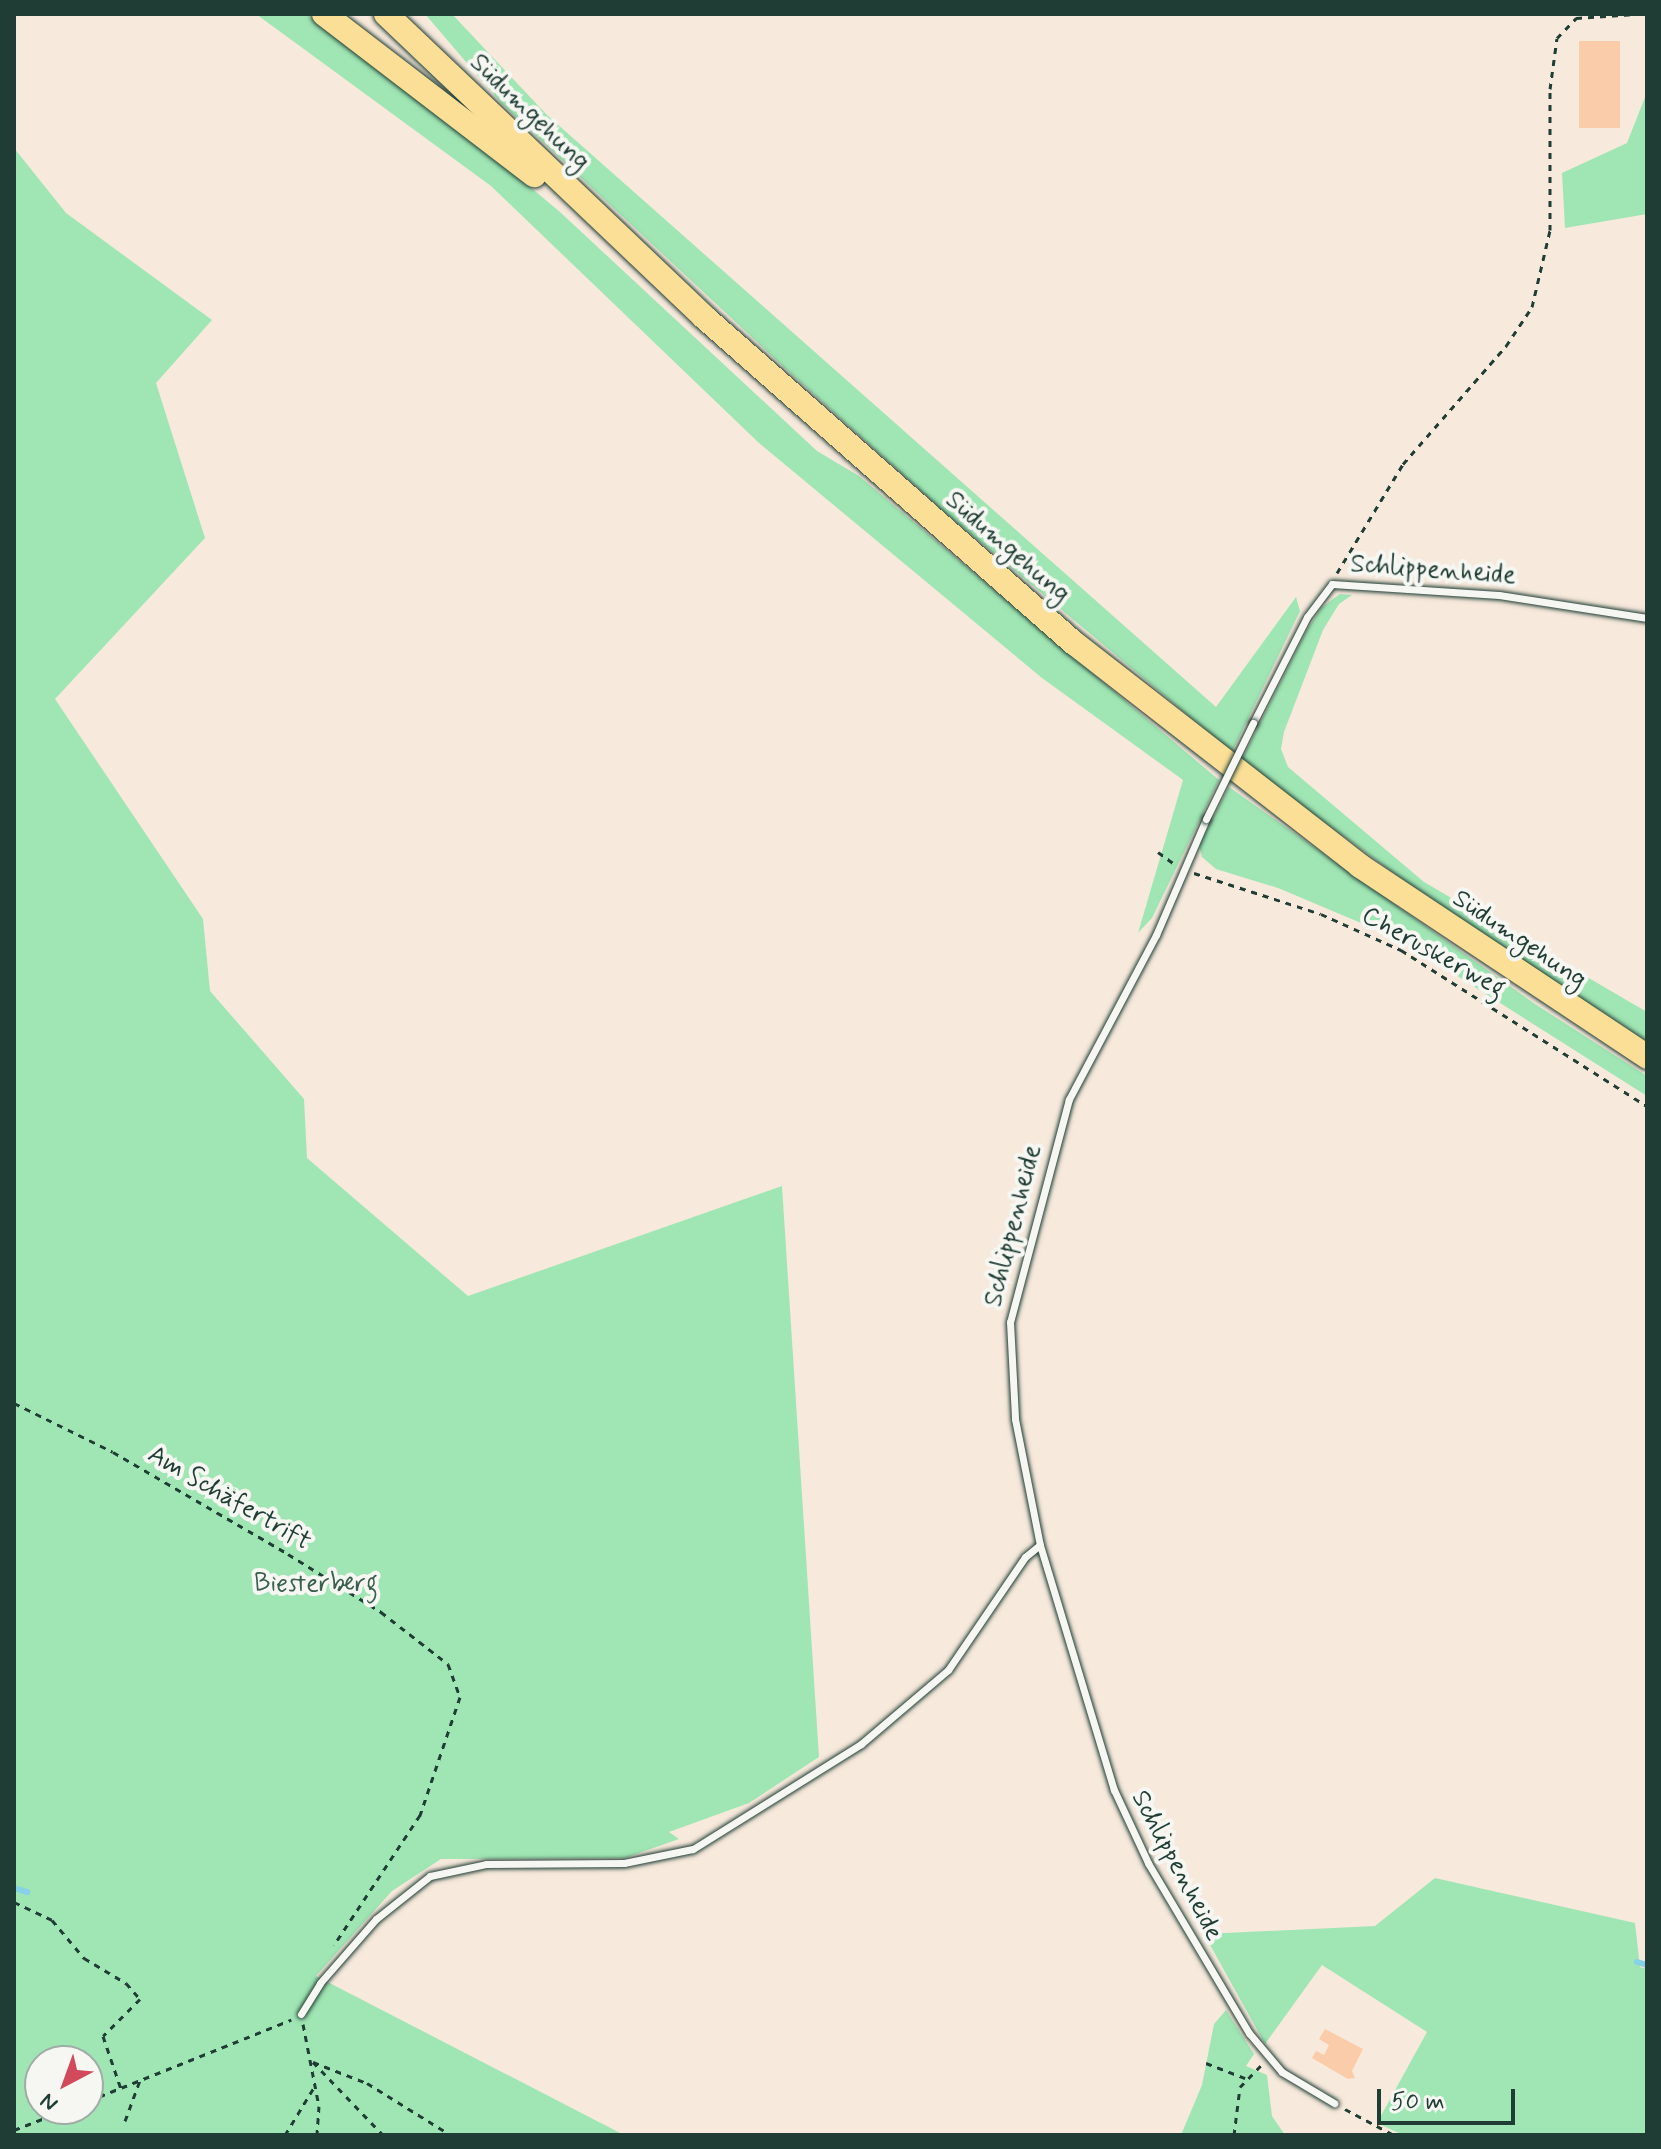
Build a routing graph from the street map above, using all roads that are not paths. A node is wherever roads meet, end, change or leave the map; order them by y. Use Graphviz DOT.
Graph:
graph roads {
  1 [pos="324,14"];
  2 [pos="386,14"];
  3 [pos="406,14"];
  4 [pos="438,65"];
  5 [pos="611,230"];
  6 [pos="1647,618"];
  7 [pos="1647,1057"];
  8 [pos="1040,1545"];
  9 [pos="301,2014"];
  10 [pos="1334,2103"];
  1 -- 5 [label="main road"];
  2 -- 4 [label="main road, Südumgehung"];
  3 -- 4 [label="main road"];
  4 -- 5 [label="main road, Südumgehung"];
  5 -- 7 [label="main road, Südumgehung"];
  6 -- 8 [label="lane, Schlippenheide, bridge"];
  8 -- 9 [label="lane"];
  8 -- 10 [label="lane, Schlippenheide"];
}
